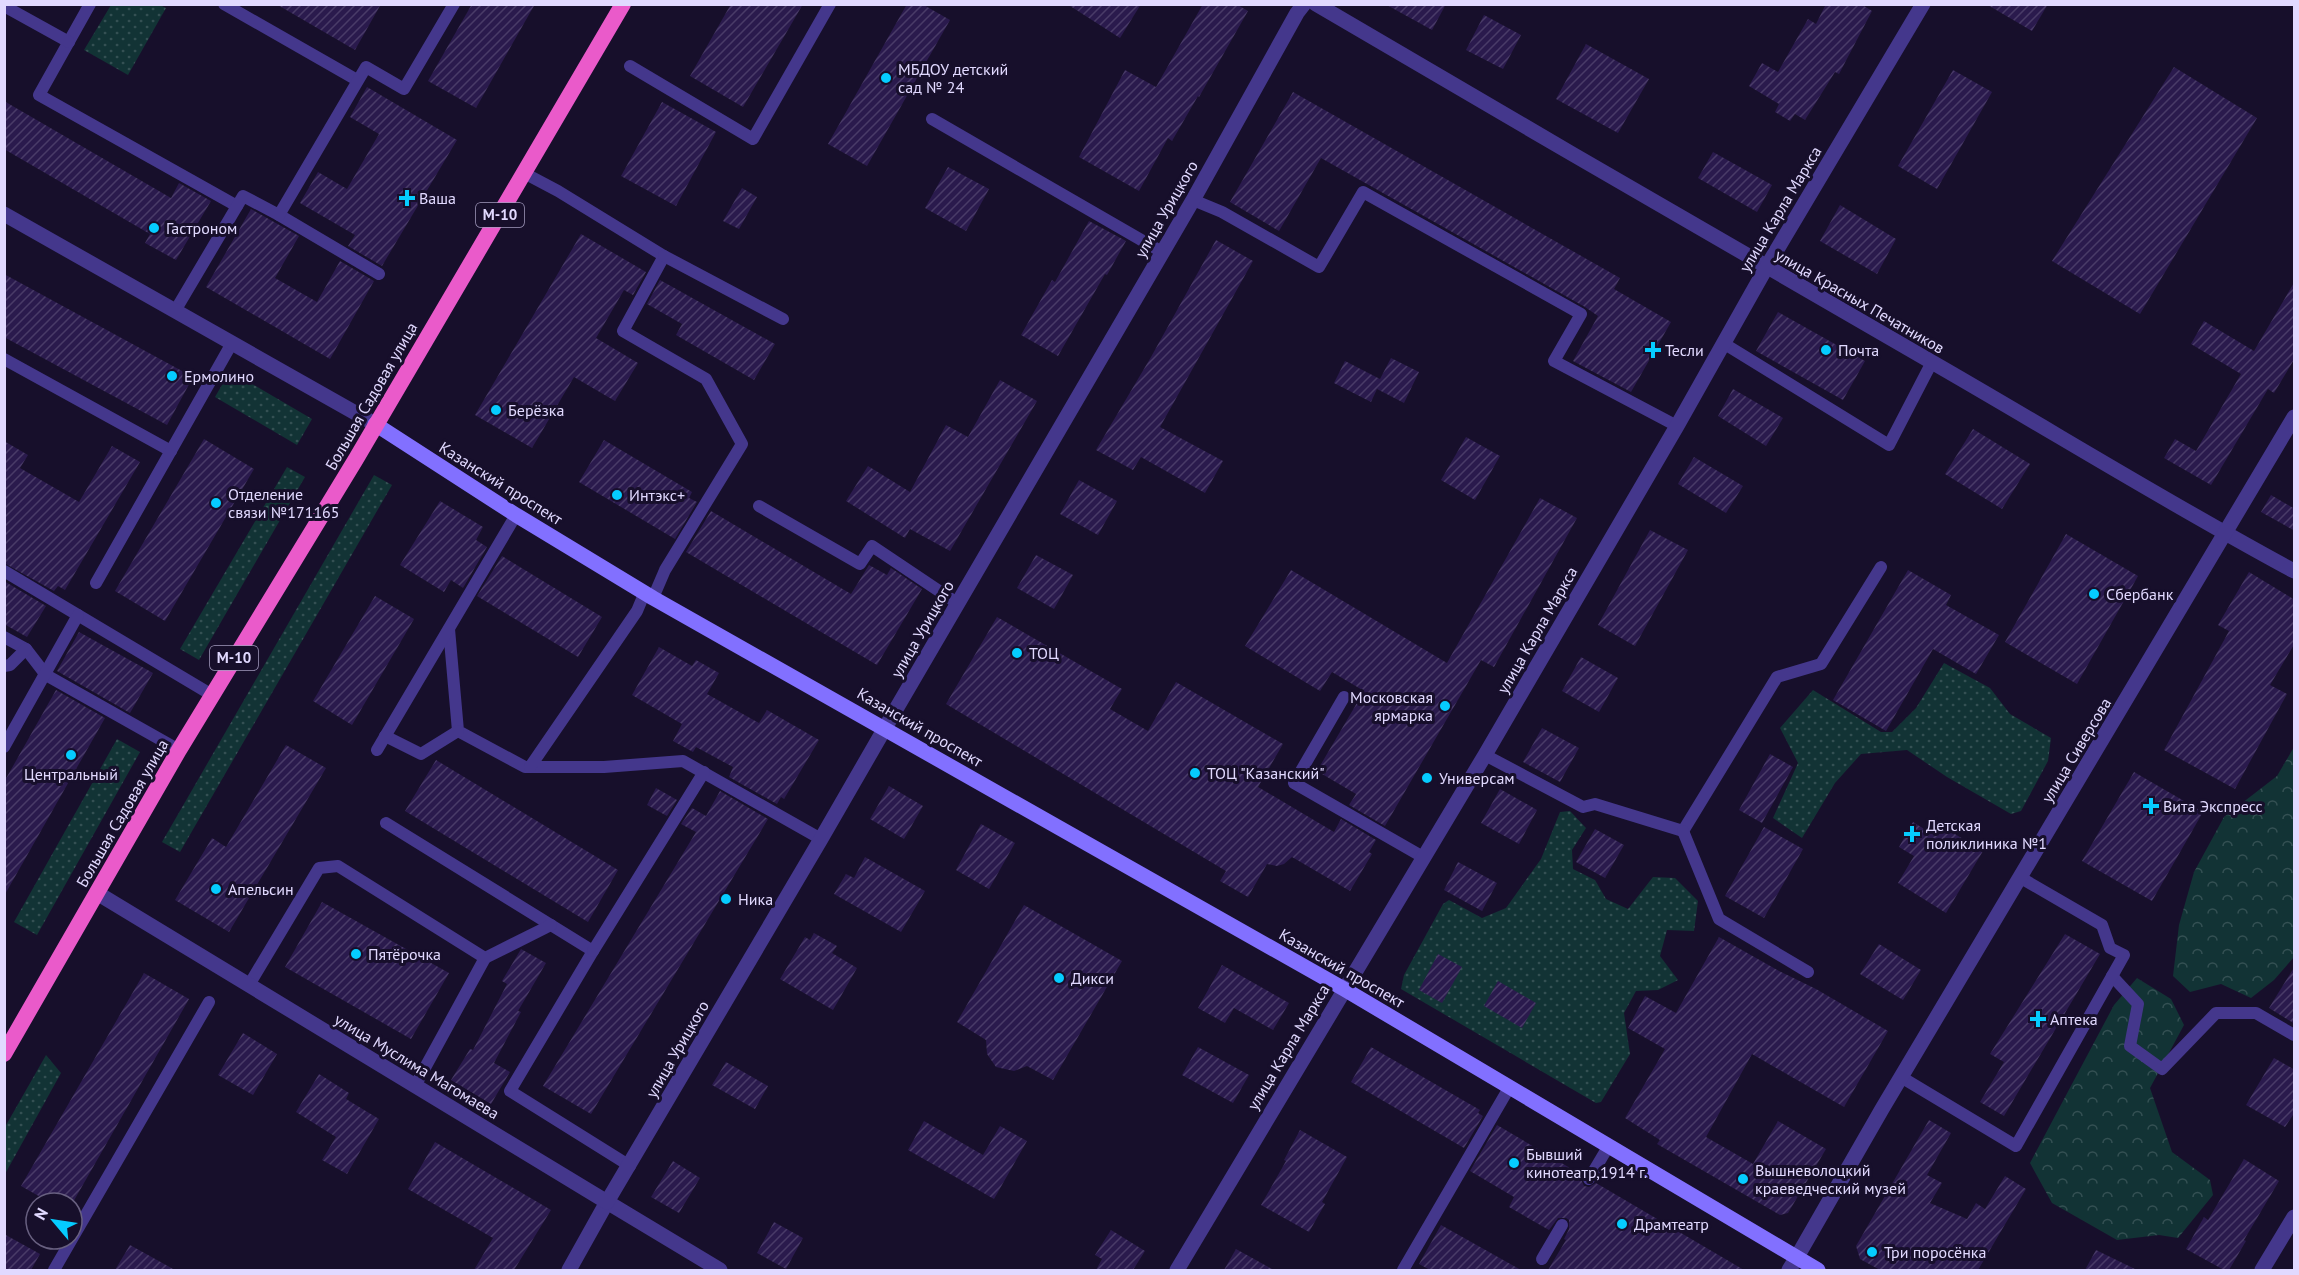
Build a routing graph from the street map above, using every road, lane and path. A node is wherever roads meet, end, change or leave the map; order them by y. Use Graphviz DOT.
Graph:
graph roads {
  1 [pos="90,4"];
  2 [pos="224,4"];
  3 [pos="454,4"];
  4 [pos="623,4"];
  5 [pos="830,4"];
  6 [pos="1304,4"];
  7 [pos="1316,4"];
  8 [pos="1923,4"];
  9 [pos="4,6"];
  10 [pos="69,42"];
  11 [pos="630,66"];
  12 [pos="357,80"];
  13 [pos="932,119"];
  14 [pos="524,173"];
  15 [pos="1193,200"];
  16 [pos="237,206"];
  17 [pos="4,214"];
  18 [pos="279,215"];
  19 [pos="1162,252"];
  20 [pos="664,256"];
  21 [pos="1766,268"];
  22 [pos="379,274"];
  23 [pos="175,311"];
  24 [pos="783,319"];
  25 [pos="232,343"];
  26 [pos="1723,343"];
  27 [pos="4,359"];
  28 [pos="1932,362"];
  29 [pos="2295,417"];
  30 [pos="375,424"];
  31 [pos="1677,426"];
  32 [pos="171,450"];
  33 [pos="759,506"];
  34 [pos="516,515"];
  35 [pos="2226,534"];
  36 [pos="1881,567"];
  37 [pos="4,571"];
  38 [pos="2295,572"];
  39 [pos="96,583"];
  40 [pos="649,595"];
  41 [pos="957,603"];
  42 [pos="78,615"];
  43 [pos="449,629"];
  44 [pos="4,637"];
  45 [pos="26,649"];
  46 [pos="4,666"];
  47 [pos="46,675"];
  48 [pos="212,695"];
  49 [pos="1344,697"];
  50 [pos="885,728"];
  51 [pos="458,730"];
  52 [pos="385,736"];
  53 [pos="4,747"];
  54 [pos="179,750"];
  55 [pos="377,750"];
  56 [pos="1485,755"];
  57 [pos="530,767"];
  58 [pos="704,772"];
  59 [pos="386,823"];
  60 [pos="1683,831"];
  61 [pos="821,839"];
  62 [pos="1423,857"];
  63 [pos="2021,878"];
  64 [pos="97,893"];
  65 [pos="551,925"];
  66 [pos="593,951"];
  67 [pos="485,958"];
  68 [pos="1808,972"];
  69 [pos="2112,976"];
  70 [pos="249,985"];
  71 [pos="1344,989"];
  72 [pos="209,1002"];
  73 [pos="2295,1035"];
  74 [pos="4,1054"];
  75 [pos="1901,1077"];
  76 [pos="415,1086"];
  77 [pos="1509,1088"];
  78 [pos="1608,1147"];
  79 [pos="630,1166"];
  80 [pos="1589,1179"];
  81 [pos="607,1202"];
  82 [pos="1562,1225"];
  83 [pos="2292,1227"];
  84 [pos="1542,1259"];
  85 [pos="1793,1264"];
  86 [pos="54,1270"];
  87 [pos="569,1270"];
  88 [pos="720,1270"];
  89 [pos="1177,1270"];
  90 [pos="1402,1270"];
  91 [pos="1818,1270"];
  92 [pos="2262,1270"];
  1 -- 10 [label="lane"];
  2 -- 12 [label="lane"];
  3 -- 12 [label="lane"];
  4 -- 14 [label="highway, Большая Садовая улица / М-10"];
  5 -- 11 [label="lane"];
  6 -- 15 [label="street, улица Урицкого"];
  7 -- 21 [label="street, улица Красных Печатников"];
  8 -- 21 [label="street, улица Карла Маркса"];
  9 -- 10 [label="lane"];
  10 -- 16 [label="lane"];
  12 -- 18 [label="lane"];
  13 -- 19 [label="lane"];
  14 -- 20 [label="lane"];
  14 -- 30 [label="highway, Большая Садовая улица / М-10"];
  15 -- 19 [label="street, улица Урицкого"];
  15 -- 31 [label="lane"];
  16 -- 18 [label="lane"];
  16 -- 23 [label="lane"];
  17 -- 23 [label="street, Казанский проспект"];
  18 -- 22 [label="lane"];
  19 -- 41 [label="street, улица Урицкого"];
  20 -- 24 [label="lane"];
  20 -- 40 [label="lane"];
  21 -- 26 [label="street, улица Карла Маркса"];
  21 -- 28 [label="street, улица Красных Печатников"];
  23 -- 25 [label="street, Казанский проспект"];
  25 -- 30 [label="street, Казанский проспект"];
  25 -- 32 [label="lane"];
  26 -- 28 [label="lane"];
  26 -- 31 [label="street, улица Карла Маркса"];
  27 -- 32 [label="lane"];
  28 -- 35 [label="street, улица Красных Печатников"];
  29 -- 35 [label="street, улица Сиверсова"];
  30 -- 34 [label="main road, Казанский проспект"];
  30 -- 48 [label="highway, Большая Садовая улица / М-10"];
  31 -- 56 [label="street, улица Карла Маркса"];
  32 -- 39 [label="lane"];
  33 -- 41 [label="lane"];
  34 -- 40 [label="main road, Казанский проспект"];
  34 -- 43 [label="lane"];
  35 -- 38 [label="street, улица Красных Печатников"];
  35 -- 63 [label="street, улица Сиверсова"];
  36 -- 60 [label="lane"];
  37 -- 42 [label="lane"];
  40 -- 50 [label="main road, Казанский проспект"];
  40 -- 57 [label="lane"];
  41 -- 50 [label="street, улица Урицкого"];
  42 -- 47 [label="lane"];
  42 -- 48 [label="lane"];
  43 -- 51 [label="lane"];
  43 -- 52 [label="lane"];
  44 -- 45 [label="lane"];
  45 -- 46 [label="lane"];
  45 -- 47 [label="lane"];
  47 -- 53 [label="lane"];
  47 -- 54 [label="lane"];
  48 -- 54 [label="highway, Большая Садовая улица / М-10"];
  49 -- 62 [label="lane"];
  50 -- 61 [label="street, улица Урицкого"];
  50 -- 71 [label="main road, Казанский проспект"];
  51 -- 52 [label="lane"];
  51 -- 57 [label="lane"];
  52 -- 55 [label="lane"];
  54 -- 64 [label="highway, Большая Садовая улица / М-10"];
  56 -- 60 [label="lane"];
  56 -- 62 [label="street, улица Карла Маркса"];
  57 -- 58 [label="lane"];
  58 -- 61 [label="lane"];
  58 -- 66 [label="lane"];
  59 -- 65 [label="lane"];
  60 -- 68 [label="lane"];
  61 -- 79 [label="street, улица Урицкого"];
  62 -- 71 [label="street, улица Карла Маркса"];
  63 -- 69 [label="lane"];
  63 -- 75 [label="street, улица Сиверсова"];
  64 -- 70 [label="street, улица Муслима Магомаева"];
  64 -- 74 [label="highway, Большая Садовая улица / М-10"];
  65 -- 66 [label="lane"];
  65 -- 67 [label="lane"];
  66 -- 79 [label="lane"];
  67 -- 70 [label="lane"];
  67 -- 76 [label="lane"];
  69 -- 73 [label="lane"];
  69 -- 75 [label="lane"];
  70 -- 76 [label="street, улица Муслима Магомаева"];
  71 -- 77 [label="main road, Казанский проспект"];
  71 -- 89 [label="street, улица Карла Маркса"];
  72 -- 86 [label="lane"];
  75 -- 85 [label="street, улица Сиверсова"];
  76 -- 81 [label="street, улица Муслима Магомаева"];
  77 -- 78 [label="main road, Казанский проспект"];
  77 -- 90 [label="lane"];
  78 -- 80 [label="lane"];
  78 -- 85 [label="main road, Казанский проспект"];
  79 -- 81 [label="street, улица Урицкого"];
  81 -- 87 [label="street, улица Урицкого"];
  81 -- 88 [label="street, улица Муслима Магомаева"];
  82 -- 84 [label="lane"];
  83 -- 92 [label="street"];
  85 -- 91 [label="main road, Казанский проспект"];
}
